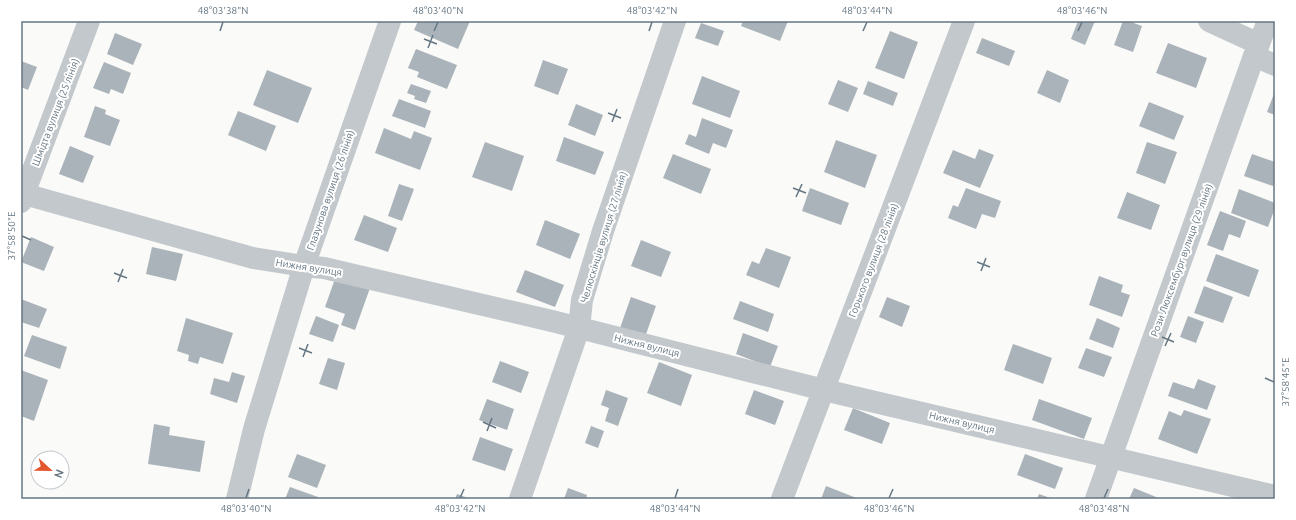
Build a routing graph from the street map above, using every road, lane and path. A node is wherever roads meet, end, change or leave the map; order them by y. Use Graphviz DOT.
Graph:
graph roads {
  1 [pos="89,21"];
  2 [pos="390,21"];
  3 [pos="675,21"];
  4 [pos="964,21"];
  5 [pos="1209,21"];
  6 [pos="1268,21"];
  7 [pos="1257,50"];
  8 [pos="1275,65"];
  9 [pos="22,197"];
  10 [pos="304,266"];
  11 [pos="579,328"];
  12 [pos="824,390"];
  13 [pos="1111,456"];
  14 [pos="1275,496"];
  15 [pos="237,499"];
  16 [pos="520,499"];
  17 [pos="782,499"];
  18 [pos="1096,499"];
  1 -- 9 [label="street, Шмідта вулиця (25 лiнiя)"];
  2 -- 10 [label="street, Глазунова вулиця (26 лiнiя)"];
  3 -- 11 [label="street, Челюскінців вулиця (27 лiнiя)"];
  4 -- 12 [label="street, Горького вулиця (28 лiнiя)"];
  5 -- 7 [label="street"];
  6 -- 7 [label="street, Рози Люксембург вулиця (29 лiнiя)"];
  7 -- 8 [label="street"];
  7 -- 13 [label="street, Рози Люксембург вулиця (29 лiнiя)"];
  9 -- 10 [label="street, Нижня вулиця"];
  10 -- 11 [label="street, Нижня вулиця"];
  10 -- 15 [label="street, Глазунова вулиця (26 лiнiя)"];
  11 -- 12 [label="street, Нижня вулиця"];
  11 -- 16 [label="street, Челюскінців вулиця (27 лiнiя)"];
  12 -- 13 [label="street, Нижня вулиця"];
  12 -- 17 [label="street, Горького вулиця (28 лiнiя)"];
  13 -- 14 [label="street, Нижня вулиця"];
  13 -- 18 [label="street, Рози Люксембург вулиця (29 лiнiя)"];
}
